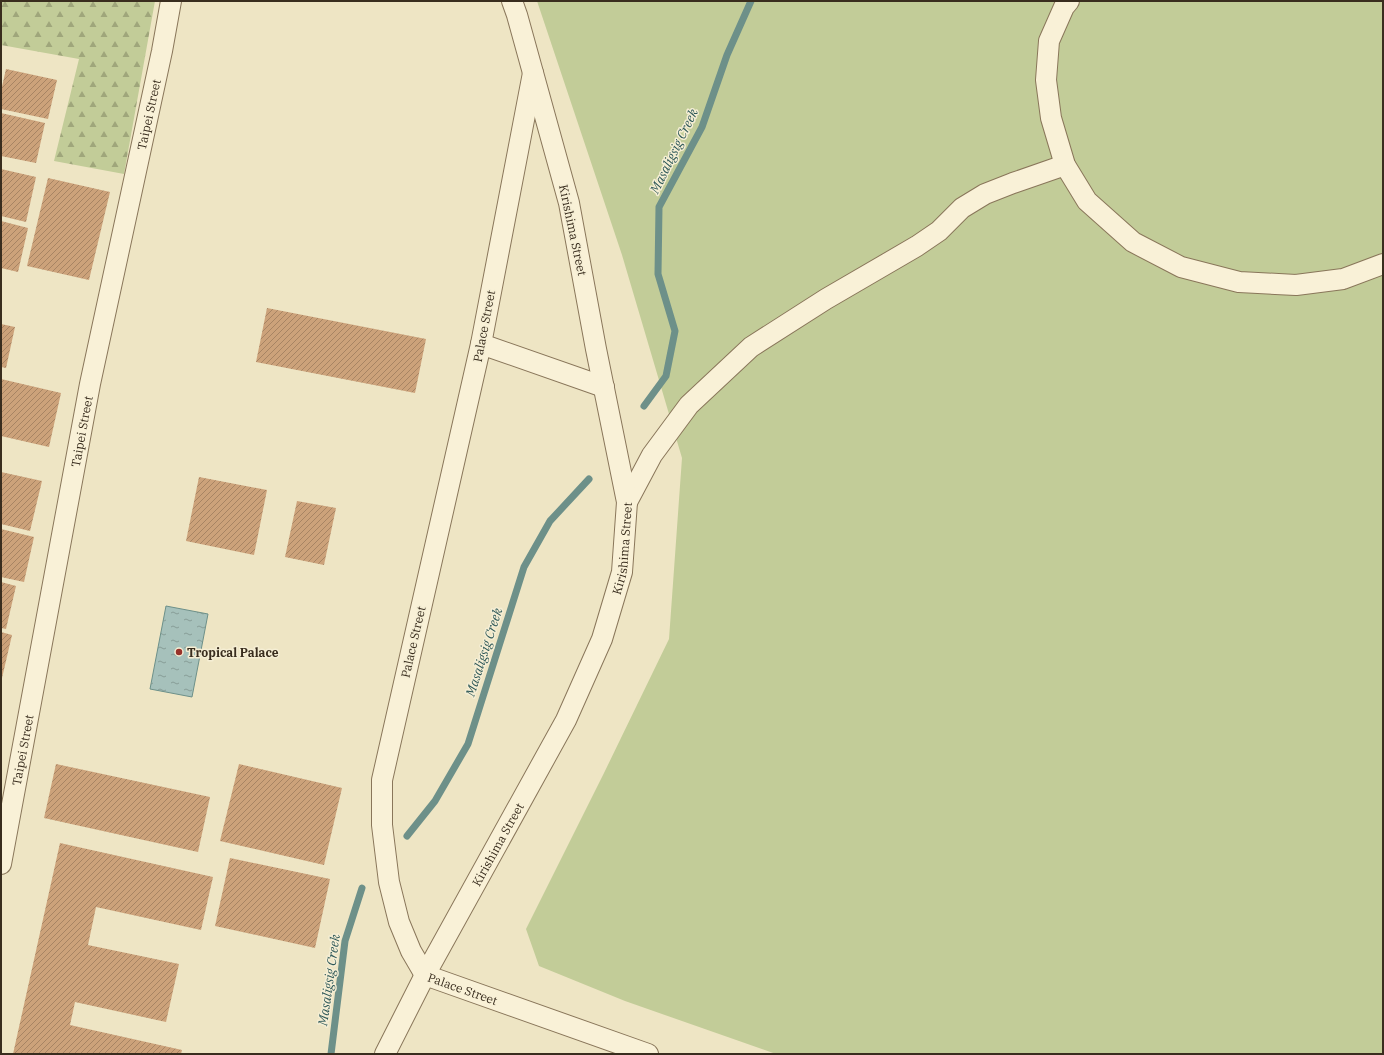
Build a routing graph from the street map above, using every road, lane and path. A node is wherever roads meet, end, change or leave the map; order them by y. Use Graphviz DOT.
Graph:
graph roads {
  1 [pos="170,1"];
  2 [pos="512,1"];
  3 [pos="1069,1"];
  4 [pos="533,73"];
  5 [pos="1065,165"];
  6 [pos="1383,264"];
  7 [pos="481,344"];
  8 [pos="604,387"];
  9 [pos="626,502"];
  10 [pos="1,864"];
  11 [pos="425,975"];
  12 [pos="385,1054"];
  13 [pos="648,1054"];
  1 -- 10 [label="street, Taipei Street"];
  2 -- 4 [label="street, Kirishima Street"];
  3 -- 5 [label="street"];
  4 -- 7 [label="street, Palace Street"];
  4 -- 8 [label="street, Kirishima Street"];
  5 -- 6 [label="street"];
  5 -- 9 [label="street"];
  7 -- 8 [label="street"];
  7 -- 11 [label="street, Palace Street"];
  8 -- 9 [label="street, Kirishima Street"];
  9 -- 11 [label="street, Kirishima Street"];
  11 -- 12 [label="street, Kirishima Street"];
  11 -- 13 [label="street, Palace Street"];
}
